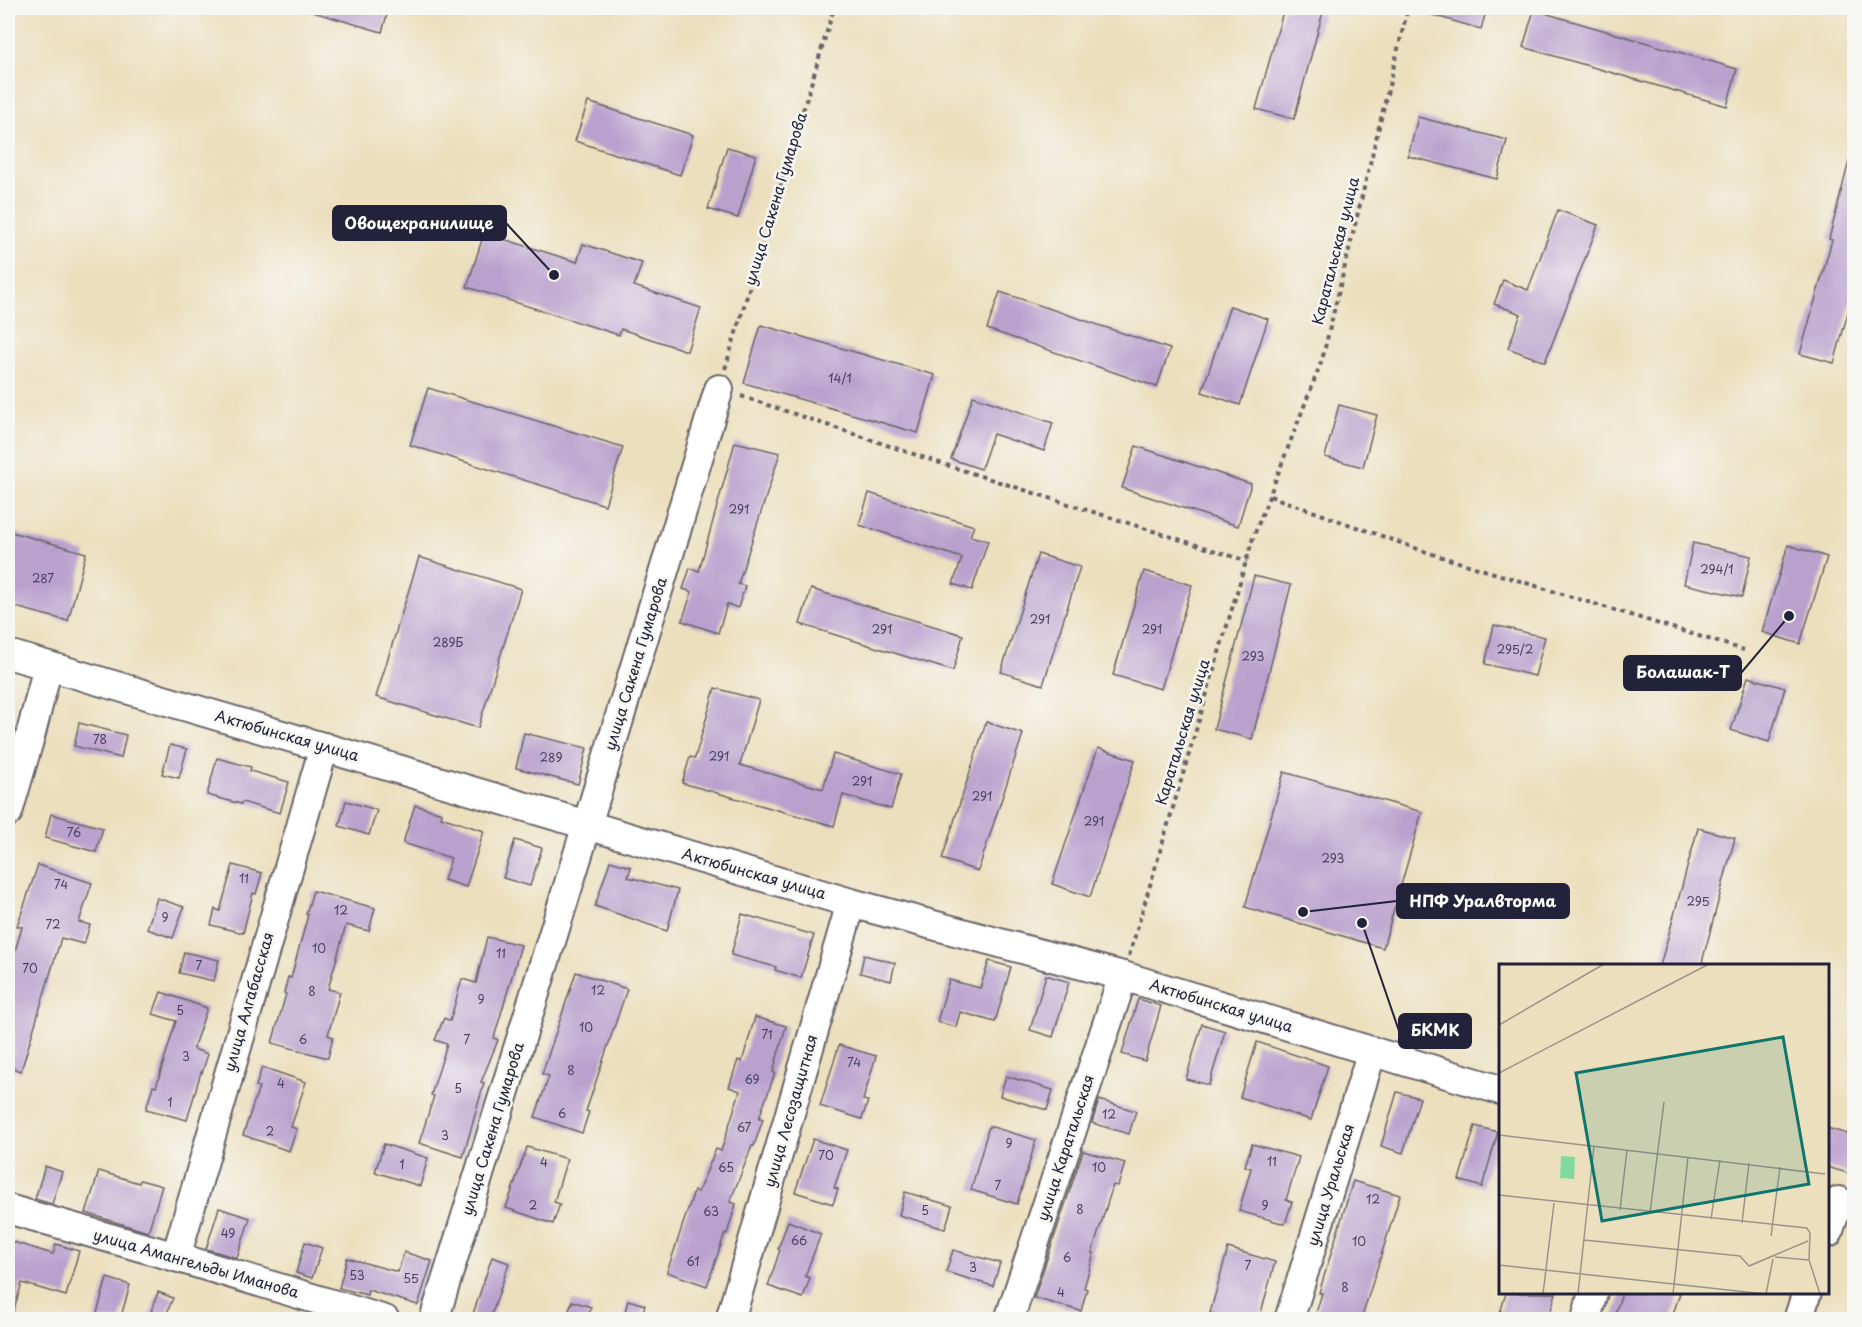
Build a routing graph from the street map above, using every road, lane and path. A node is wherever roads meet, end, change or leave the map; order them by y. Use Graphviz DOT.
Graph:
graph roads {
  1 [pos="834,8"];
  2 [pos="1408,8"];
  3 [pos="719,389"];
  4 [pos="1270,495"];
  5 [pos="1247,561"];
  6 [pos="1744,650"];
  7 [pos="8,654"];
  8 [pos="48,666"];
  9 [pos="324,747"];
  10 [pos="8,812"];
  11 [pos="587,825"];
  12 [pos="851,903"];
  13 [pos="1123,976"];
  14 [pos="1372,1051"];
  15 [pos="1499,1090"];
  16 [pos="1840,1201"];
  17 [pos="8,1209"];
  18 [pos="1829,1228"];
  19 [pos="176,1257"];
  20 [pos="1593,1294"];
  21 [pos="1807,1294"];
  22 [pos="385,1320"];
  23 [pos="434,1320"];
  24 [pos="730,1320"];
  25 [pos="1009,1320"];
  26 [pos="1289,1320"];
  27 [pos="1586,1320"];
  28 [pos="1798,1320"];
  1 -- 3 [label="path, улица Сакена Гумарова"];
  2 -- 4 [label="path, Каратальская улица"];
  3 -- 5 [label="path"];
  3 -- 11 [label="street, улица Сакена Гумарова"];
  4 -- 5 [label="path, Каратальская улица"];
  4 -- 6 [label="path"];
  5 -- 13 [label="path, Каратальская улица"];
  7 -- 8 [label="street, Актюбинская улица"];
  8 -- 9 [label="street, Актюбинская улица"];
  8 -- 10 [label="street"];
  9 -- 11 [label="street, Актюбинская улица"];
  9 -- 19 [label="street, улица Алгабасская"];
  11 -- 12 [label="street, Актюбинская улица"];
  11 -- 23 [label="street, улица Сакена Гумарова"];
  12 -- 13 [label="street, Актюбинская улица"];
  12 -- 24 [label="street, улица Лесозащитная"];
  13 -- 14 [label="street, Актюбинская улица"];
  13 -- 25 [label="street, улица Каратальская"];
  14 -- 15 [label="street, Актюбинская улица"];
  14 -- 26 [label="street, улица Уральская"];
  16 -- 18 [label="street"];
  17 -- 19 [label="street, улица Амангельды Иманова"];
  19 -- 22 [label="street, улица Амангельды Иманова"];
  20 -- 27 [label="street"];
  21 -- 28 [label="street"];
}
